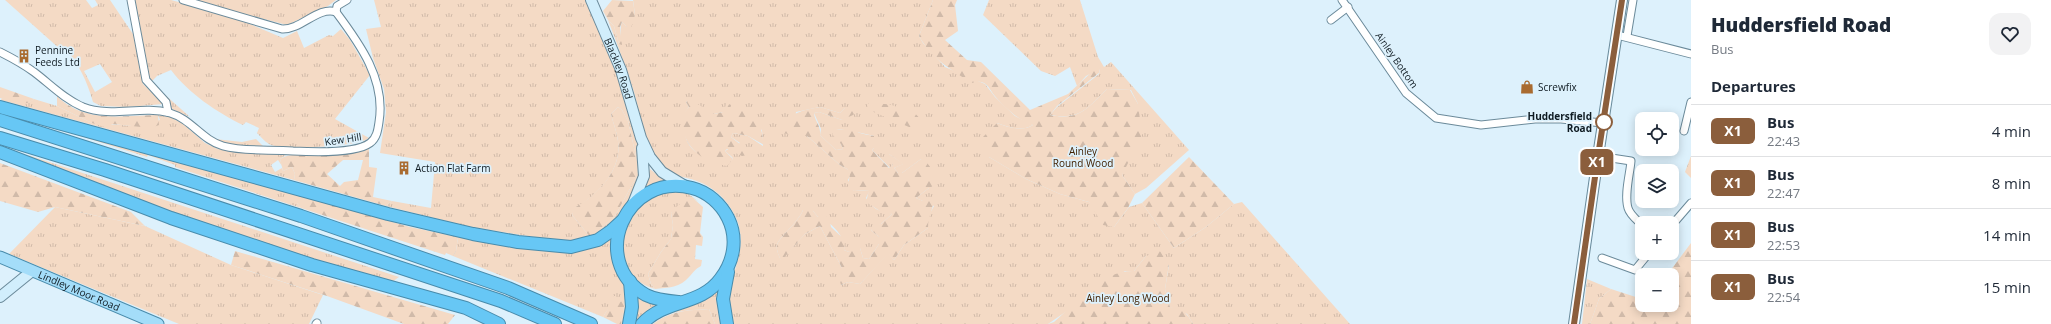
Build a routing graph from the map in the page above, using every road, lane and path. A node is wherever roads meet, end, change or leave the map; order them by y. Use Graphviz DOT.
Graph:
graph roads {
  1 [pos="131,0"];
  2 [pos="183,0"];
  3 [pos="347,0"];
  4 [pos="591,0"];
  5 [pos="1342,0"];
  6 [pos="1622,0"];
  7 [pos="1633,0"];
  8 [pos="1348,7"];
  9 [pos="336,12"];
  10 [pos="1331,20"];
  11 [pos="1622,35"];
  12 [pos="0,52"];
  13 [pos="1691,54"];
  14 [pos="1691,102"];
  15 [pos="0,107"];
  16 [pos="168,112"];
  17 [pos="0,120"];
  18 [pos="1603,123"];
  19 [pos="1684,132"];
  20 [pos="0,138"];
  21 [pos="641,138"];
  22 [pos="0,152"];
  23 [pos="1598,156"];
  24 [pos="685,186"];
  25 [pos="1691,203"];
  26 [pos="632,206"];
  27 [pos="1679,217"];
  28 [pos="1635,219"];
  29 [pos="622,220"];
  30 [pos="0,257"];
  31 [pos="1602,258"];
  32 [pos="1643,260"];
  33 [pos="730,263"];
  34 [pos="32,270"];
  35 [pos="630,281"];
  36 [pos="0,297"];
  37 [pos="679,302"];
  38 [pos="158,324"];
  39 [pos="499,324"];
  40 [pos="555,324"];
  41 [pos="591,324"];
  42 [pos="629,324"];
  43 [pos="642,324"];
  44 [pos="727,324"];
  45 [pos="1574,324"];
  1 -- 16 [label="street"];
  2 -- 9 [label="street"];
  3 -- 9 [label="street"];
  4 -- 21 [label="street, Blackley Road"];
  5 -- 8 [label="street, Ainley Bottom"];
  6 -- 11 [label="street"];
  7 -- 11 [label="street"];
  8 -- 10 [label="street"];
  8 -- 18 [label="street, Ainley Bottom"];
  9 -- 16 [label="street, Kew Hill"];
  11 -- 13 [label="street"];
  11 -- 18 [label="street"];
  12 -- 16 [label="street, Kew Hill"];
  14 -- 19 [label="street"];
  15 -- 29 [label="highway"];
  17 -- 41 [label="highway"];
  18 -- 23 [label="street"];
  20 -- 40 [label="highway"];
  21 -- 24 [label="street, Blackley Road"];
  21 -- 26 [label="street, Blackley Road"];
  22 -- 39 [label="highway"];
  23 -- 28 [label="street"];
  23 -- 45 [label="street"];
  24 -- 26 [label="highway"];
  24 -- 33 [label="highway"];
  25 -- 27 [label="street"];
  26 -- 29 [label="highway"];
  29 -- 35 [label="highway"];
  30 -- 34 [label="main road, Lindley Moor Road"];
  31 -- 32 [label="street"];
  33 -- 37 [label="highway"];
  33 -- 44 [label="highway"];
  34 -- 36 [label="street"];
  34 -- 38 [label="main road, Lindley Moor Road"];
  35 -- 37 [label="highway"];
  35 -- 42 [label="highway"];
  37 -- 43 [label="highway"];
}
